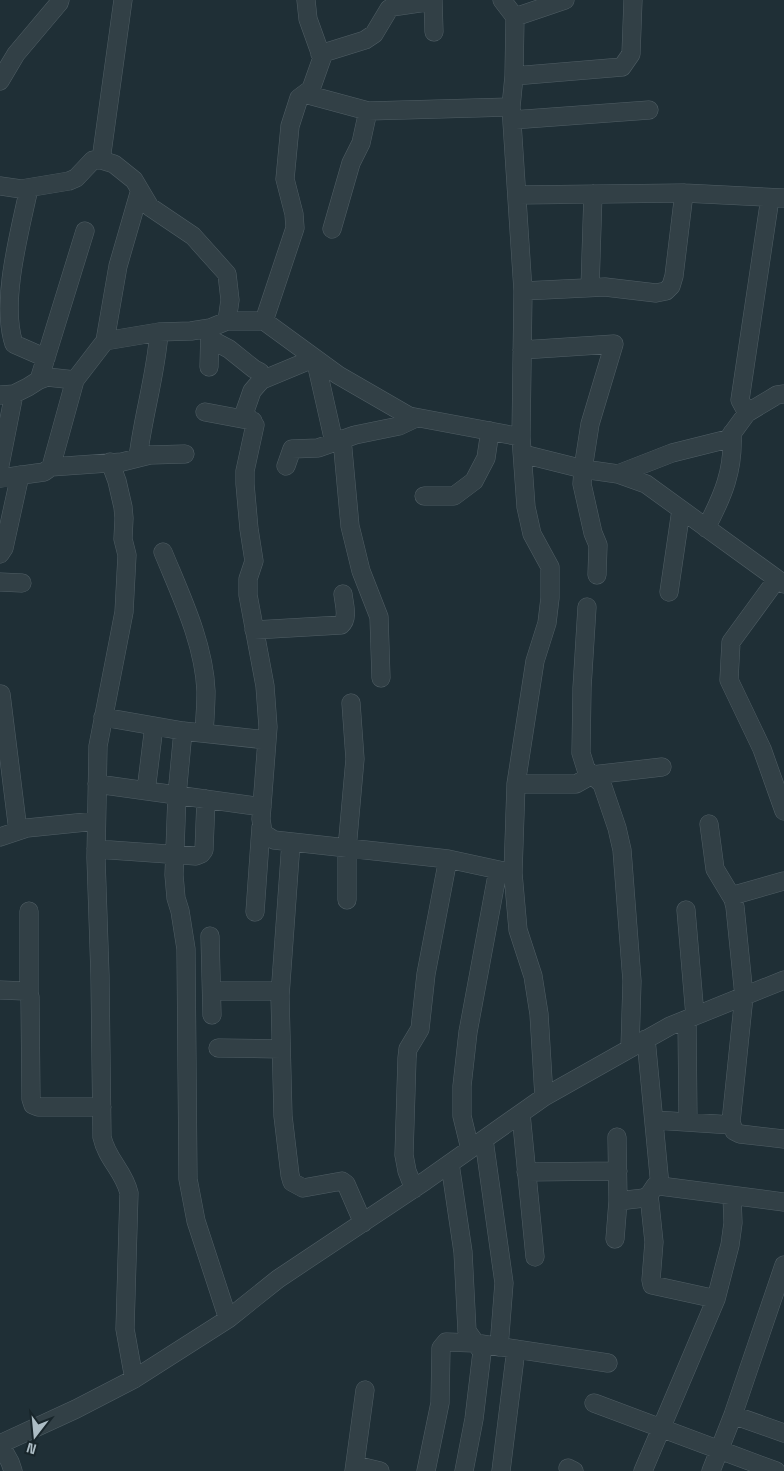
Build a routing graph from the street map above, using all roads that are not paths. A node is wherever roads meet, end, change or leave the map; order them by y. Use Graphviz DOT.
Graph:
graph roads {
  1 [pos="60,0"];
  2 [pos="123,0"];
  3 [pos="306,0"];
  4 [pos="502,0"];
  5 [pos="565,0"];
  6 [pos="632,0"];
  7 [pos="433,1"];
  8 [pos="515,17"];
  9 [pos="434,32"];
  10 [pos="320,54"];
  11 [pos="514,76"];
  12 [pos="0,81"];
  13 [pos="305,94"];
  14 [pos="649,110"];
  15 [pos="368,111"];
  16 [pos="512,114"];
  17 [pos="101,160"];
  18 [pos="0,186"];
  19 [pos="29,188"];
  20 [pos="140,190"];
  21 [pos="684,193"];
  22 [pos="592,194"];
  23 [pos="518,195"];
  24 [pos="777,198"];
  25 [pos="332,230"];
  26 [pos="86,231"];
  27 [pos="4,286"];
  28 [pos="590,288"];
  29 [pos="523,291"];
  30 [pos="227,321"];
  31 [pos="264,321"];
  32 [pos="159,332"];
  33 [pos="210,333"];
  34 [pos="105,341"];
  35 [pos="522,350"];
  36 [pos="46,358"];
  37 [pos="315,358"];
  38 [pos="209,367"];
  39 [pos="261,371"];
  40 [pos="39,380"];
  41 [pos="75,380"];
  42 [pos="7,394"];
  43 [pos="784,394"];
  44 [pos="205,412"];
  45 [pos="747,413"];
  46 [pos="416,418"];
  47 [pos="253,421"];
  48 [pos="490,431"];
  49 [pos="732,433"];
  50 [pos="338,440"];
  51 [pos="522,445"];
  52 [pos="185,454"];
  53 [pos="138,458"];
  54 [pos="110,462"];
  55 [pos="0,464"];
  56 [pos="286,466"];
  57 [pos="51,467"];
  58 [pos="583,469"];
  59 [pos="618,474"];
  60 [pos="20,475"];
  61 [pos="0,478"];
  62 [pos="424,496"];
  63 [pos="681,510"];
  64 [pos="706,528"];
  65 [pos="163,552"];
  66 [pos="0,554"];
  67 [pos="597,575"];
  68 [pos="0,582"];
  69 [pos="781,582"];
  70 [pos="22,583"];
  71 [pos="669,592"];
  72 [pos="343,594"];
  73 [pos="587,607"];
  74 [pos="254,630"];
  75 [pos="381,678"];
  76 [pos="1,694"];
  77 [pos="351,703"];
  78 [pos="103,717"];
  79 [pos="154,726"];
  80 [pos="183,731"];
  81 [pos="204,733"];
  82 [pos="267,740"];
  83 [pos="662,767"];
  84 [pos="592,775"];
  85 [pos="97,784"];
  86 [pos="516,784"];
  87 [pos="146,790"];
  88 [pos="177,795"];
  89 [pos="206,799"];
  90 [pos="262,807"];
  91 [pos="784,811"];
  92 [pos="96,821"];
  93 [pos="709,824"];
  94 [pos="261,827"];
  95 [pos="18,831"];
  96 [pos="0,836"];
  97 [pos="291,842"];
  98 [pos="96,849"];
  99 [pos="347,849"];
  100 [pos="175,853"];
  101 [pos="448,859"];
  102 [pos="506,871"];
  103 [pos="784,881"];
  104 [pos="731,896"];
  105 [pos="346,900"];
  106 [pos="686,910"];
  107 [pos="30,911"];
  108 [pos="255,912"];
  109 [pos="210,936"];
  110 [pos="784,980"];
  111 [pos="0,990"];
  112 [pos="212,991"];
  113 [pos="280,991"];
  114 [pos="29,993"];
  115 [pos="744,996"];
  116 [pos="212,1014"];
  117 [pos="691,1017"];
  118 [pos="646,1039"];
  119 [pos="218,1048"];
  120 [pos="630,1048"];
  121 [pos="281,1049"];
  122 [pos="544,1097"];
  123 [pos="102,1107"];
  124 [pos="521,1114"];
  125 [pos="655,1120"];
  126 [pos="688,1121"];
  127 [pos="732,1125"];
  128 [pos="617,1137"];
  129 [pos="784,1139"];
  130 [pos="477,1145"];
  131 [pos="450,1164"];
  132 [pos="618,1171"];
  133 [pos="526,1172"];
  134 [pos="414,1189"];
  135 [pos="655,1191"];
  136 [pos="732,1196"];
  137 [pos="618,1201"];
  138 [pos="784,1202"];
  139 [pos="363,1223"];
  140 [pos="615,1239"];
  141 [pos="535,1257"];
  142 [pos="784,1265"];
  143 [pos="716,1299"];
  144 [pos="228,1319"];
  145 [pos="476,1343"];
  146 [pos="508,1348"];
  147 [pos="608,1363"];
  148 [pos="134,1378"];
  149 [pos="365,1390"];
  150 [pos="594,1403"];
  151 [pos="732,1416"];
  152 [pos="662,1429"];
  153 [pos="784,1433"];
  154 [pos="0,1444"];
  155 [pos="719,1451"];
  156 [pos="354,1468"];
  157 [pos="13,1471"];
  158 [pos="380,1471"];
  159 [pos="426,1471"];
  160 [pos="464,1471"];
  161 [pos="500,1471"];
  162 [pos="643,1471"];
  163 [pos="711,1471"];
  164 [pos="776,1471"];
  1 -- 12 [label="street"];
  2 -- 17 [label="street"];
  3 -- 10 [label="street"];
  4 -- 8 [label="street"];
  5 -- 8 [label="street"];
  6 -- 11 [label="street"];
  7 -- 9 [label="street"];
  7 -- 10 [label="street"];
  8 -- 11 [label="street"];
  10 -- 13 [label="street"];
  11 -- 16 [label="street"];
  13 -- 15 [label="street"];
  13 -- 31 [label="street"];
  14 -- 16 [label="street"];
  15 -- 16 [label="street"];
  15 -- 25 [label="street"];
  16 -- 23 [label="street"];
  17 -- 19 [label="street"];
  17 -- 20 [label="street"];
  18 -- 19 [label="street"];
  19 -- 27 [label="street"];
  20 -- 30 [label="street"];
  20 -- 34 [label="street"];
  21 -- 22 [label="street"];
  21 -- 24 [label="street"];
  21 -- 28 [label="street"];
  22 -- 23 [label="street"];
  22 -- 28 [label="street"];
  23 -- 29 [label="street"];
  24 -- 45 [label="street"];
  26 -- 36 [label="street"];
  27 -- 36 [label="street"];
  28 -- 29 [label="street"];
  29 -- 35 [label="street"];
  30 -- 31 [label="street"];
  30 -- 33 [label="street"];
  31 -- 37 [label="street"];
  32 -- 33 [label="street"];
  32 -- 34 [label="street"];
  32 -- 53 [label="street"];
  33 -- 38 [label="street"];
  33 -- 39 [label="street"];
  34 -- 41 [label="street"];
  35 -- 51 [label="street"];
  35 -- 58 [label="street"];
  36 -- 40 [label="street"];
  37 -- 39 [label="street"];
  37 -- 46 [label="street"];
  37 -- 50 [label="street"];
  39 -- 47 [label="street"];
  40 -- 41 [label="street"];
  40 -- 42 [label="street"];
  41 -- 57 [label="street"];
  42 -- 55 [label="street"];
  43 -- 45 [label="street"];
  44 -- 47 [label="street"];
  45 -- 49 [label="street"];
  46 -- 48 [label="street"];
  46 -- 50 [label="street"];
  47 -- 74 [label="street"];
  48 -- 51 [label="street"];
  48 -- 62 [label="street"];
  49 -- 59 [label="street"];
  49 -- 64 [label="street"];
  50 -- 56 [label="street"];
  50 -- 75 [label="street"];
  51 -- 58 [label="street"];
  51 -- 86 [label="street"];
  52 -- 53 [label="street"];
  53 -- 54 [label="street"];
  54 -- 57 [label="street"];
  54 -- 78 [label="street"];
  57 -- 60 [label="street"];
  58 -- 59 [label="street"];
  58 -- 67 [label="street"];
  59 -- 63 [label="street"];
  60 -- 61 [label="street"];
  60 -- 66 [label="street"];
  63 -- 64 [label="street"];
  63 -- 71 [label="street"];
  64 -- 69 [label="street"];
  65 -- 81 [label="street"];
  68 -- 70 [label="street"];
  69 -- 91 [label="street"];
  72 -- 74 [label="street"];
  73 -- 84 [label="street"];
  74 -- 82 [label="street"];
  76 -- 95 [label="street"];
  77 -- 99 [label="street"];
  78 -- 79 [label="street"];
  78 -- 85 [label="street"];
  79 -- 80 [label="street"];
  79 -- 87 [label="street"];
  80 -- 81 [label="street"];
  80 -- 88 [label="street"];
  81 -- 82 [label="street"];
  82 -- 90 [label="street"];
  83 -- 84 [label="street"];
  84 -- 86 [label="street"];
  84 -- 120 [label="street"];
  85 -- 87 [label="street"];
  85 -- 92 [label="street"];
  86 -- 102 [label="street"];
  87 -- 88 [label="street"];
  88 -- 89 [label="street"];
  88 -- 100 [label="street"];
  89 -- 90 [label="street"];
  89 -- 100 [label="street"];
  90 -- 94 [label="street"];
  92 -- 95 [label="street"];
  92 -- 98 [label="street"];
  93 -- 104 [label="street"];
  94 -- 97 [label="street"];
  94 -- 108 [label="street"];
  95 -- 96 [label="street"];
  97 -- 99 [label="street"];
  97 -- 113 [label="street"];
  98 -- 100 [label="street"];
  98 -- 123 [label="street"];
  99 -- 101 [label="street"];
  99 -- 105 [label="street"];
  100 -- 144 [label="street"];
  101 -- 102 [label="street"];
  101 -- 134 [label="street"];
  102 -- 122 [label="street"];
  102 -- 130 [label="street"];
  103 -- 104 [label="street"];
  104 -- 115 [label="street"];
  106 -- 117 [label="street"];
  107 -- 114 [label="street"];
  109 -- 112 [label="street"];
  110 -- 115 [label="street"];
  111 -- 114 [label="street"];
  112 -- 113 [label="street"];
  112 -- 116 [label="street"];
  113 -- 121 [label="street"];
  114 -- 123 [label="street"];
  115 -- 117 [label="street"];
  115 -- 127 [label="street"];
  117 -- 118 [label="street"];
  117 -- 126 [label="street"];
  118 -- 120 [label="street"];
  118 -- 125 [label="street"];
  119 -- 121 [label="street"];
  120 -- 122 [label="street"];
  121 -- 139 [label="street"];
  122 -- 124 [label="street"];
  123 -- 148 [label="street"];
  124 -- 130 [label="street"];
  124 -- 133 [label="street"];
  125 -- 126 [label="street"];
  125 -- 135 [label="street"];
  126 -- 127 [label="street"];
  127 -- 129 [label="street"];
  128 -- 132 [label="street"];
  130 -- 131 [label="street"];
  130 -- 146 [label="street"];
  131 -- 134 [label="street"];
  131 -- 145 [label="street"];
  132 -- 133 [label="street"];
  132 -- 137 [label="street"];
  133 -- 141 [label="street"];
  134 -- 139 [label="street"];
  135 -- 136 [label="street"];
  135 -- 137 [label="street"];
  135 -- 143 [label="street"];
  136 -- 138 [label="street"];
  136 -- 143 [label="street"];
  137 -- 140 [label="street"];
  139 -- 144 [label="street"];
  142 -- 151 [label="street"];
  143 -- 152 [label="street"];
  144 -- 148 [label="street"];
  145 -- 146 [label="street"];
  145 -- 159 [label="street"];
  145 -- 160 [label="street"];
  146 -- 147 [label="street"];
  146 -- 161 [label="street"];
  148 -- 154 [label="street"];
  149 -- 156 [label="street"];
  150 -- 152 [label="street"];
  151 -- 153 [label="street"];
  151 -- 155 [label="street"];
  152 -- 155 [label="street"];
  152 -- 162 [label="street"];
  154 -- 157 [label="street"];
  155 -- 163 [label="street"];
  155 -- 164 [label="street"];
  156 -- 158 [label="street"];
}
